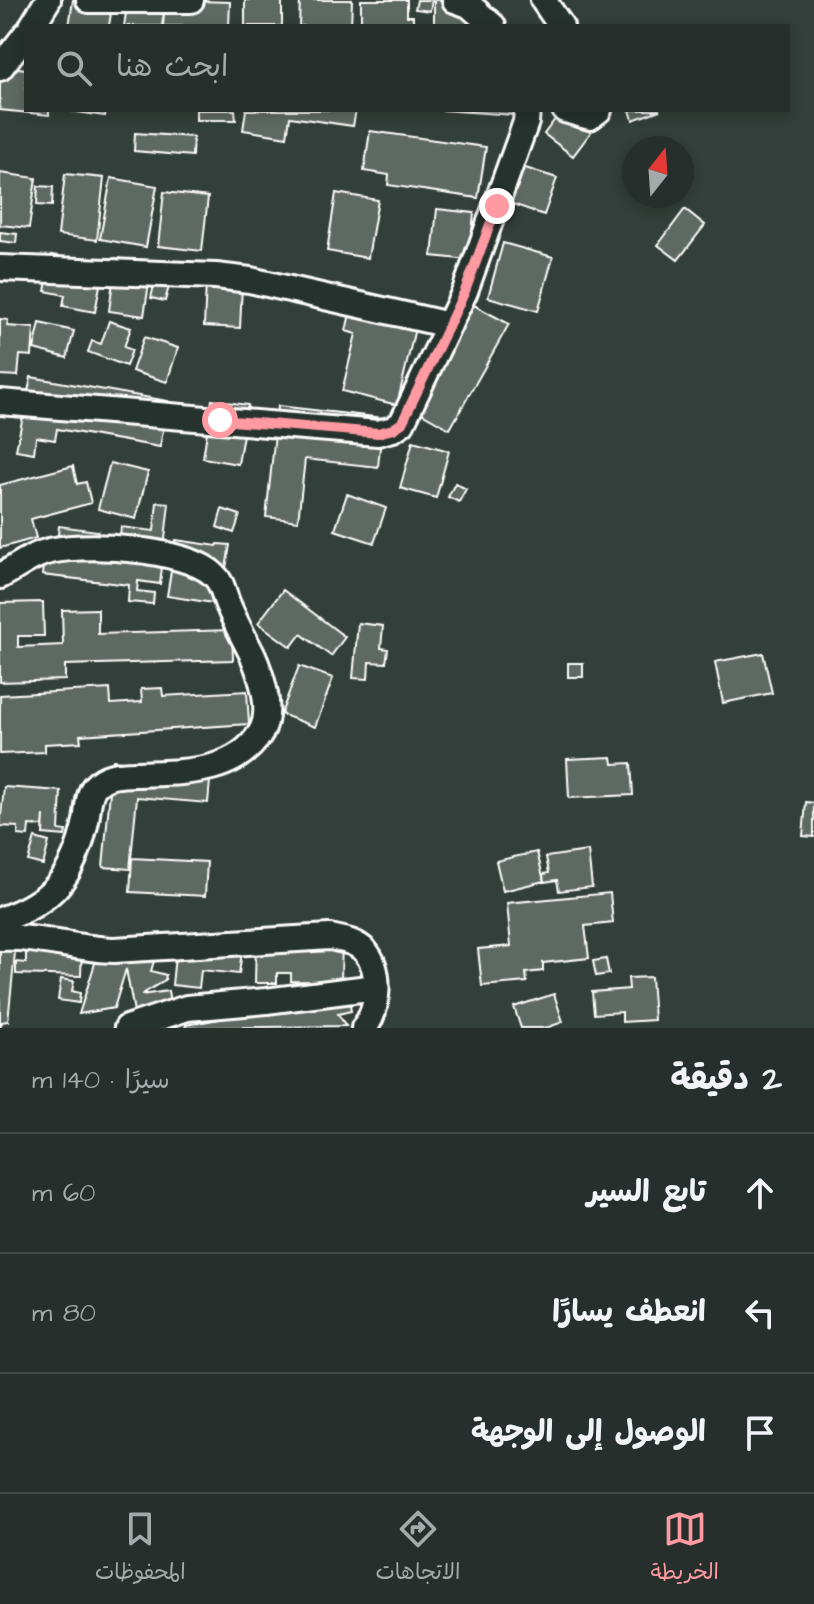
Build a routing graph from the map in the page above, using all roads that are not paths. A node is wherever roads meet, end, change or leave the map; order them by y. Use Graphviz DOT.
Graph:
graph roads {
  1 [pos="48,0"];
  2 [pos="89,0"];
  3 [pos="191,0"];
  4 [pos="455,0"];
  5 [pos="543,0"];
  6 [pos="33,24"];
  7 [pos="491,24"];
  8 [pos="560,24"];
  9 [pos="24,37"];
  10 [pos="0,68"];
  11 [pos="527,112"];
  12 [pos="572,112"];
  13 [pos="596,112"];
  14 [pos="0,268"];
  15 [pos="449,325"];
  16 [pos="0,402"];
  17 [pos="0,576"];
  18 [pos="0,920"];
  19 [pos="0,938"];
  20 [pos="376,987"];
  21 [pos="127,1028"];
  22 [pos="364,1028"];
  1 -- 6 [label="street"];
  2 -- 3 [label="street"];
  4 -- 7 [label="street"];
  5 -- 8 [label="street"];
  9 -- 10 [label="street"];
  11 -- 15 [label="street"];
  12 -- 13 [label="street"];
  14 -- 15 [label="street"];
  15 -- 16 [label="street"];
  17 -- 18 [label="street"];
  19 -- 20 [label="street"];
  20 -- 21 [label="street"];
  20 -- 22 [label="street"];
}
